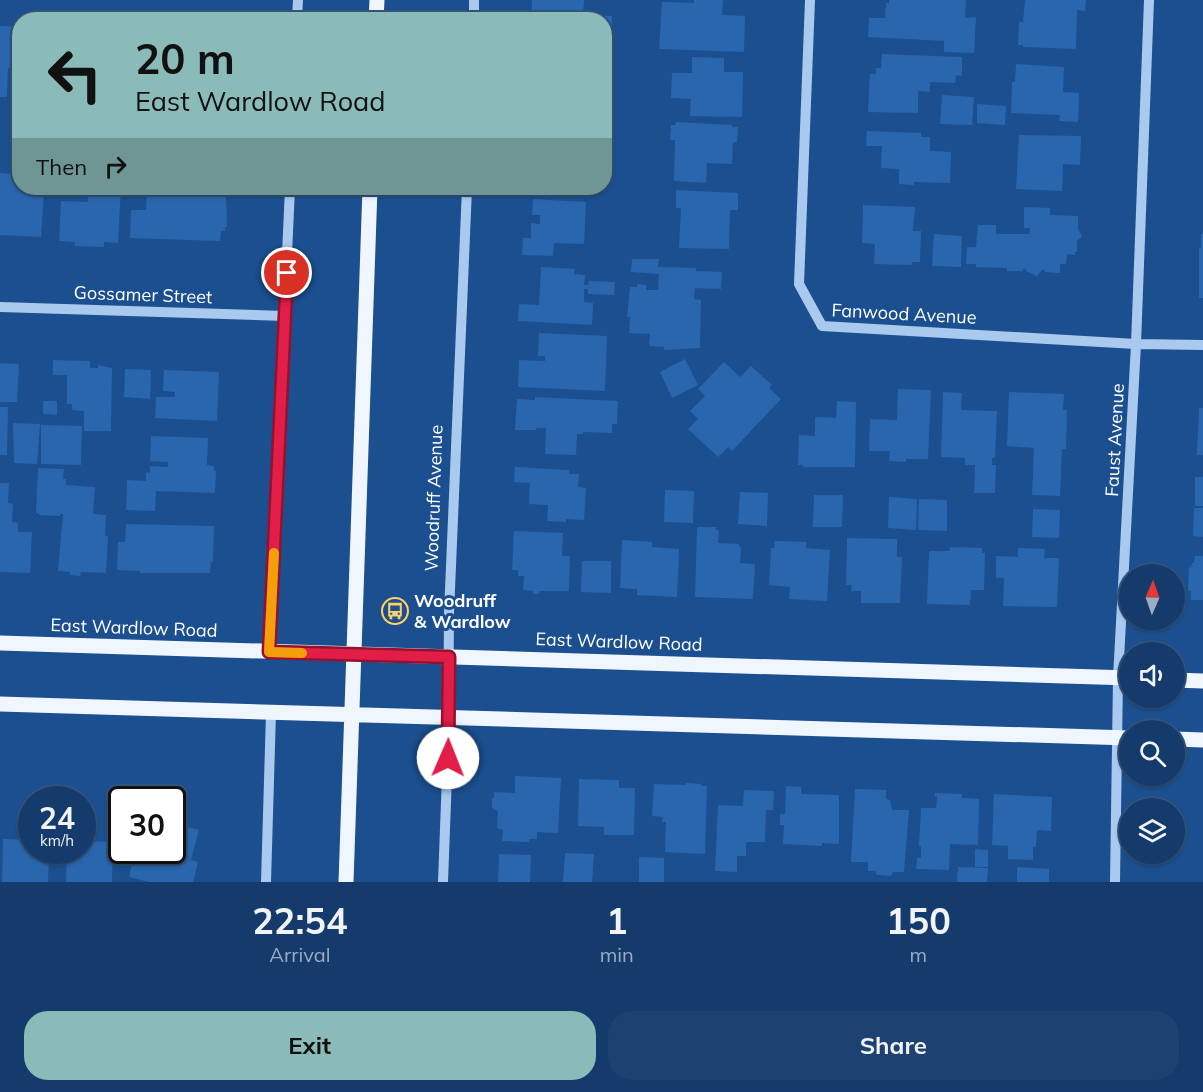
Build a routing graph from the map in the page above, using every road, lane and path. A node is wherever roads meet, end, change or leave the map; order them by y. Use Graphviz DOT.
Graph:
graph roads {
  1 [pos="810,0"];
  2 [pos="1149,0"];
  3 [pos="290,195"];
  4 [pos="370,195"];
  5 [pos="467,195"];
  6 [pos="0,307"];
  7 [pos="285,316"];
  8 [pos="1136,344"];
  9 [pos="1203,345"];
  10 [pos="1125,642"];
  11 [pos="0,643"];
  12 [pos="269,652"];
  13 [pos="354,654"];
  14 [pos="449,657"];
  15 [pos="1119,678"];
  16 [pos="1185,680"];
  17 [pos="1203,681"];
  18 [pos="0,704"];
  19 [pos="271,713"];
  20 [pos="352,715"];
  21 [pos="448,717"];
  22 [pos="1119,738"];
  23 [pos="1185,739"];
  24 [pos="1203,740"];
  25 [pos="1121,786"];
  26 [pos="266,882"];
  27 [pos="346,882"];
  28 [pos="443,882"];
  29 [pos="1115,882"];
  1 -- 8 [label="street, Fanwood Avenue"];
  2 -- 8 [label="street, Faust Avenue"];
  3 -- 7 [label="street"];
  4 -- 13 [label="main road"];
  5 -- 14 [label="street, Woodruff Avenue"];
  6 -- 7 [label="street, Gossamer Street"];
  7 -- 12 [label="street"];
  8 -- 9 [label="street"];
  8 -- 10 [label="street, Faust Avenue"];
  11 -- 12 [label="main road, East Wardlow Road"];
  12 -- 13 [label="main road, East Wardlow Road"];
  13 -- 14 [label="main road, East Wardlow Road"];
  13 -- 20 [label="main road"];
  14 -- 15 [label="main road, East Wardlow Road"];
  14 -- 21 [label="street, Woodruff Avenue"];
  16 -- 17 [label="main road"];
  18 -- 19 [label="main road"];
  19 -- 20 [label="main road"];
  19 -- 26 [label="street"];
  20 -- 21 [label="main road"];
  20 -- 27 [label="main road"];
  21 -- 22 [label="main road"];
  21 -- 28 [label="street, Woodruff Avenue"];
  23 -- 24 [label="main road"];
  25 -- 29 [label="street, Faust Avenue"];
}
